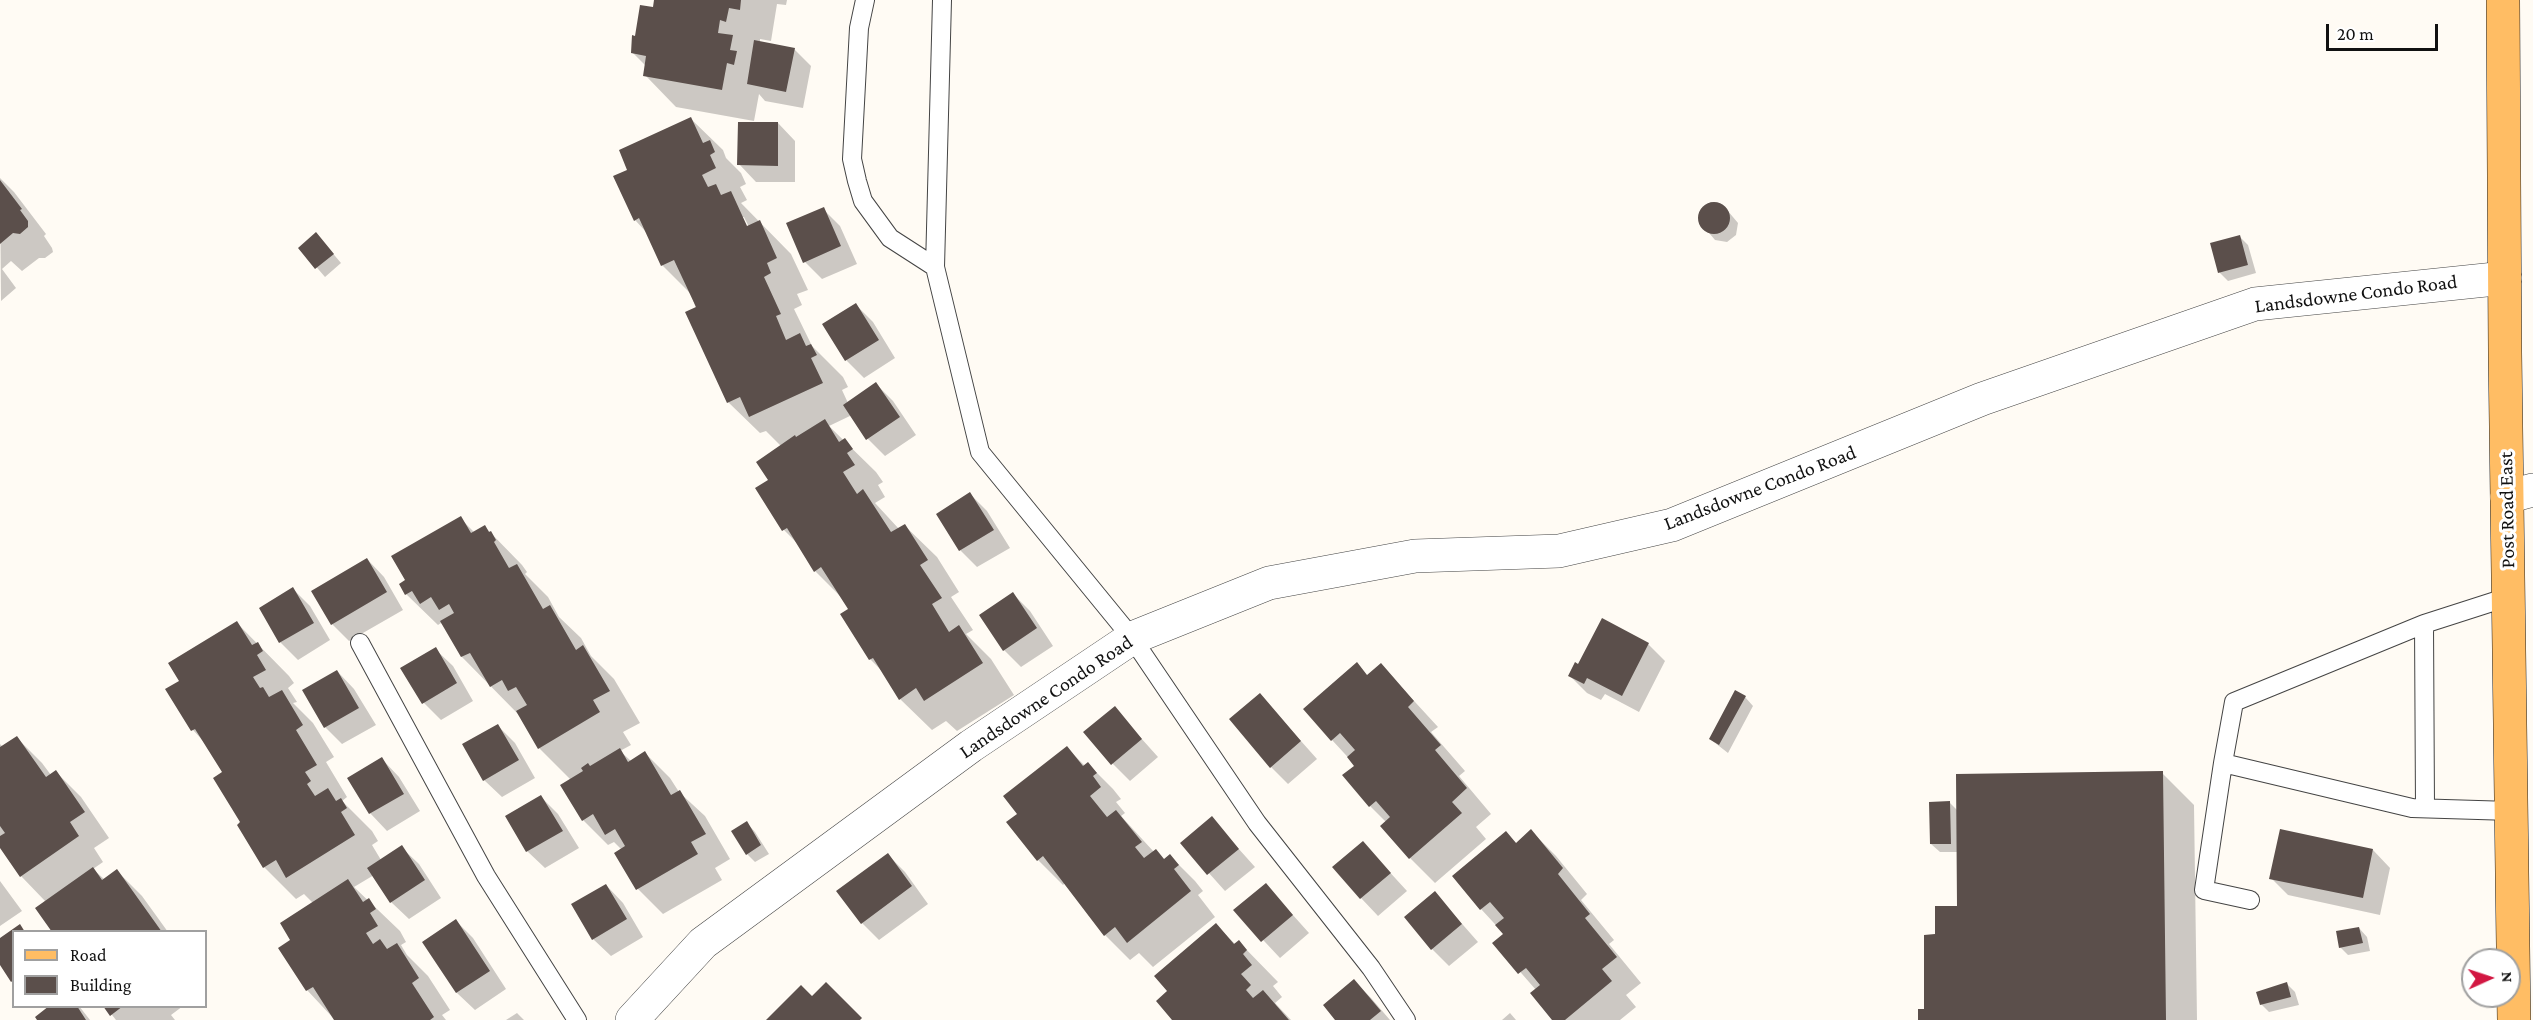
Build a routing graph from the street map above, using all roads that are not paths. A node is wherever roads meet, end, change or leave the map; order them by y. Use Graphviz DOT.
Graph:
graph roads {
  1 [pos="865,0"];
  2 [pos="942,0"];
  3 [pos="2503,0"];
  4 [pos="935,267"];
  5 [pos="2505,278"];
  6 [pos="2520,494"];
  7 [pos="2508,597"];
  8 [pos="2424,624"];
  9 [pos="1132,638"];
  10 [pos="360,643"];
  11 [pos="2223,763"];
  12 [pos="2425,808"];
  13 [pos="2511,811"];
  14 [pos="2250,900"];
  15 [pos="578,1020"];
  16 [pos="632,1020"];
  17 [pos="1406,1020"];
  18 [pos="2514,1020"];
  1 -- 4 [label="lane"];
  2 -- 4 [label="lane"];
  3 -- 5 [label="main road, Post Road East"];
  4 -- 9 [label="lane"];
  5 -- 6 [label="main road, Post Road East"];
  5 -- 9 [label="street, Landsdowne Condo Road"];
  6 -- 7 [label="main road, Post Road East"];
  7 -- 8 [label="lane"];
  7 -- 13 [label="main road, Post Road East"];
  8 -- 11 [label="lane"];
  8 -- 12 [label="lane"];
  9 -- 16 [label="street, Landsdowne Condo Road"];
  9 -- 17 [label="lane"];
  10 -- 15 [label="lane"];
  11 -- 12 [label="lane"];
  11 -- 14 [label="lane"];
  12 -- 13 [label="lane"];
  13 -- 18 [label="main road, Post Road East"];
}
